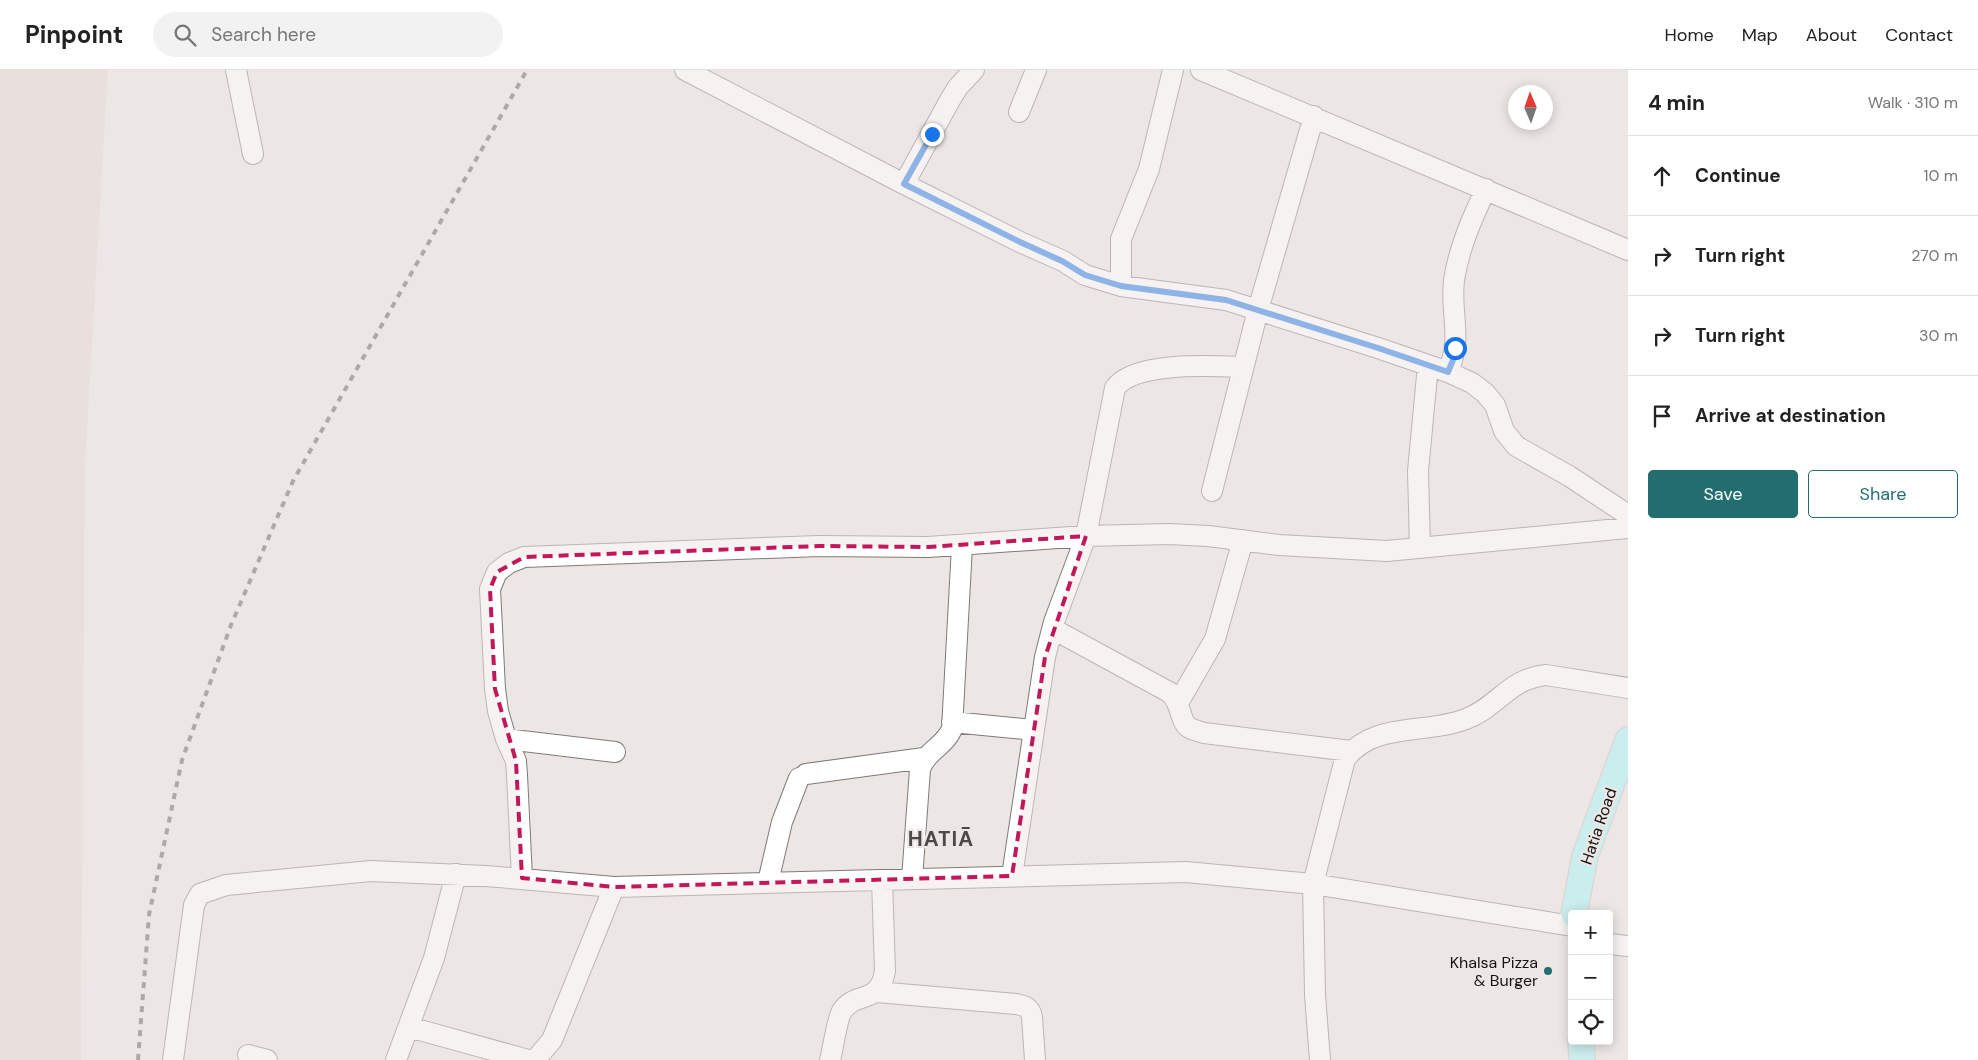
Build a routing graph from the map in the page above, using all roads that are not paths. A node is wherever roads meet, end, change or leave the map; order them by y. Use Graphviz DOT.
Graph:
graph roads {
  1 [pos="236,70"];
  2 [pos="685,70"];
  3 [pos="974,70"];
  4 [pos="1036,70"];
  5 [pos="1173,70"];
  6 [pos="1201,70"];
  7 [pos="1019,112"];
  8 [pos="1314,116"];
  9 [pos="253,154"];
  10 [pos="904,184"];
  11 [pos="1486,189"];
  12 [pos="1628,250"];
  13 [pos="1121,286"];
  14 [pos="1258,310"];
  15 [pos="1428,365"];
  16 [pos="1244,367"];
  17 [pos="1448,372"];
  18 [pos="1212,491"];
  19 [pos="1628,515"];
  20 [pos="1628,528"];
  21 [pos="1086,536"];
  22 [pos="1243,540"];
  23 [pos="962,546"];
  24 [pos="1420,548"];
  25 [pos="1053,629"];
  26 [pos="1628,688"];
  27 [pos="1178,703"];
  28 [pos="952,722"];
  29 [pos="1034,730"];
  30 [pos="506,739"];
  31 [pos="1628,740"];
  32 [pos="1351,751"];
  33 [pos="615,752"];
  34 [pos="924,758"];
  35 [pos="456,874"];
  36 [pos="1012,876"];
  37 [pos="522,878"];
  38 [pos="912,879"];
  39 [pos="882,880"];
  40 [pos="768,882"];
  41 [pos="1313,884"];
  42 [pos="614,886"];
  43 [pos="1575,910"];
  44 [pos="1568,925"];
  45 [pos="1613,944"];
  46 [pos="1628,946"];
  47 [pos="877,992"];
  48 [pos="409,1027"];
  49 [pos="1581,1045"];
  50 [pos="248,1055"];
  51 [pos="173,1060"];
  52 [pos="267,1060"];
  53 [pos="396,1060"];
  54 [pos="528,1060"];
  55 [pos="535,1060"];
  56 [pos="830,1060"];
  57 [pos="1035,1060"];
  58 [pos="1320,1060"];
  59 [pos="1582,1060"];
  1 -- 9 [label="street"];
  2 -- 10 [label="street"];
  3 -- 10 [label="street"];
  4 -- 7 [label="street"];
  5 -- 13 [label="street"];
  6 -- 8 [label="street"];
  8 -- 11 [label="street"];
  8 -- 14 [label="street"];
  10 -- 13 [label="street"];
  11 -- 12 [label="street"];
  11 -- 17 [label="street"];
  13 -- 14 [label="street"];
  14 -- 15 [label="street"];
  14 -- 16 [label="street"];
  15 -- 17 [label="street"];
  15 -- 24 [label="street"];
  16 -- 18 [label="street"];
  16 -- 21 [label="street"];
  17 -- 19 [label="street"];
  20 -- 24 [label="street"];
  21 -- 22 [label="street"];
  21 -- 23 [label="street"];
  21 -- 25 [label="street"];
  22 -- 24 [label="street"];
  22 -- 27 [label="street"];
  23 -- 28 [label="street"];
  23 -- 30 [label="street"];
  25 -- 27 [label="street"];
  25 -- 29 [label="street"];
  26 -- 32 [label="street"];
  27 -- 32 [label="street"];
  28 -- 29 [label="street"];
  28 -- 34 [label="street"];
  29 -- 36 [label="street"];
  30 -- 33 [label="street"];
  30 -- 37 [label="street"];
  31 -- 43 [label="main road, Hatia Road"];
  32 -- 41 [label="street"];
  34 -- 38 [label="street"];
  34 -- 40 [label="street"];
  35 -- 37 [label="street"];
  35 -- 48 [label="street"];
  35 -- 51 [label="street"];
  36 -- 38 [label="street"];
  36 -- 41 [label="street"];
  37 -- 42 [label="street"];
  38 -- 39 [label="street"];
  39 -- 40 [label="street"];
  39 -- 47 [label="street"];
  40 -- 42 [label="street"];
  41 -- 44 [label="street"];
  41 -- 58 [label="street"];
  42 -- 55 [label="street"];
  45 -- 46 [label="street"];
  47 -- 56 [label="street"];
  47 -- 57 [label="street"];
  48 -- 53 [label="street"];
  48 -- 54 [label="street"];
  49 -- 59 [label="main road"];
  50 -- 52 [label="street"];
}
